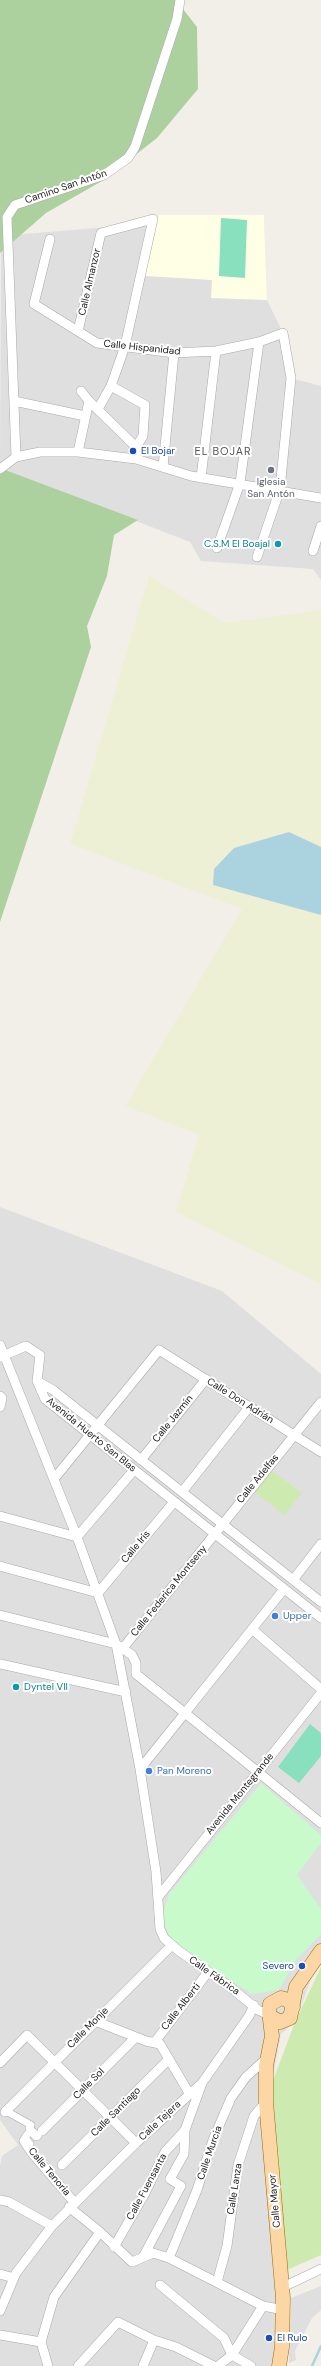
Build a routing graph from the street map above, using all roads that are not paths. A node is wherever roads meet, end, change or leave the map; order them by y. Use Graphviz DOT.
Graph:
graph roads {
  1 [pos="180,0"];
  2 [pos="50,239"];
  3 [pos="78,331"];
  4 [pos="259,342"];
  5 [pos="125,346"];
  6 [pos="216,351"];
  7 [pos="174,353"];
  8 [pos="111,386"];
  9 [pos="81,391"];
  10 [pos="14,401"];
  11 [pos="89,401"];
  12 [pos="98,409"];
  13 [pos="85,416"];
  14 [pos="136,447"];
  15 [pos="78,452"];
  16 [pos="16,457"];
  17 [pos="136,459"];
  18 [pos="163,467"];
  19 [pos="0,469"];
  20 [pos="201,478"];
  21 [pos="240,483"];
  22 [pos="280,489"];
  23 [pos="321,498"];
  24 [pos="321,526"];
  25 [pos="217,548"];
  26 [pos="312,551"];
  27 [pos="257,557"];
  28 [pos="0,1345"];
  29 [pos="2,1356"];
  30 [pos="206,1379"];
  31 [pos="37,1381"];
  32 [pos="0,1396"];
  33 [pos="321,1402"];
  34 [pos="250,1406"];
  35 [pos="0,1407"];
  36 [pos="99,1426"];
  37 [pos="294,1435"];
  38 [pos="91,1436"];
  39 [pos="321,1452"];
  40 [pos="141,1460"];
  41 [pos="134,1470"];
  42 [pos="54,1479"];
  43 [pos="182,1492"];
  44 [pos="174,1502"];
  45 [pos="0,1516"];
  46 [pos="222,1524"];
  47 [pos="214,1534"];
  48 [pos="77,1537"];
  49 [pos="321,1544"];
  50 [pos="0,1566"];
  51 [pos="293,1580"];
  52 [pos="284,1589"];
  53 [pos="98,1593"];
  54 [pos="321,1602"];
  55 [pos="0,1615"];
  56 [pos="321,1618"];
  57 [pos="252,1629"];
  58 [pos="120,1646"];
  59 [pos="0,1664"];
  60 [pos="321,1689"];
  61 [pos="126,1692"];
  62 [pos="321,1693"];
  63 [pos="185,1713"];
  64 [pos="140,1769"];
  65 [pos="258,1772"];
  66 [pos="321,1822"];
  67 [pos="159,1896"];
  68 [pos="172,1945"];
  69 [pos="321,1950"];
  70 [pos="208,1972"];
  71 [pos="296,1987"];
  72 [pos="278,1999"];
  73 [pos="255,2006"];
  74 [pos="293,2007"];
  75 [pos="270,2015"];
  76 [pos="96,2021"];
  77 [pos="286,2022"];
  78 [pos="272,2036"];
  79 [pos="136,2037"];
  80 [pos="154,2042"];
  81 [pos="267,2058"];
  82 [pos="169,2059"];
  83 [pos="55,2062"];
  84 [pos="0,2063"];
  85 [pos="202,2083"];
  86 [pos="83,2090"];
  87 [pos="189,2093"];
  88 [pos="266,2102"];
  89 [pos="6,2111"];
  90 [pos="111,2118"];
  91 [pos="185,2130"];
  92 [pos="42,2131"];
  93 [pos="24,2141"];
  94 [pos="136,2143"];
  95 [pos="62,2165"];
  96 [pos="0,2200"];
  97 [pos="72,2205"];
  98 [pos="52,2226"];
  99 [pos="100,2232"];
  100 [pos="114,2247"];
  101 [pos="143,2257"];
  102 [pos="169,2258"];
  103 [pos="321,2269"];
  104 [pos="0,2274"];
  105 [pos="14,2278"];
  106 [pos="217,2282"];
  107 [pos="160,2285"];
  108 [pos="283,2287"];
  109 [pos="263,2306"];
  110 [pos="1,2307"];
  111 [pos="284,2310"];
  112 [pos="0,2335"];
  113 [pos="154,2340"];
  114 [pos="41,2342"];
  115 [pos="232,2354"];
  116 [pos="45,2362"];
  117 [pos="78,2366"];
  118 [pos="143,2366"];
  119 [pos="214,2366"];
  120 [pos="218,2366"];
  121 [pos="251,2366"];
  122 [pos="279,2366"];
  1 -- 10 [label="street, Camino San Antón"];
  2 -- 3 [label="street, Calle Hispanidad"];
  3 -- 5 [label="street, Calle Hispanidad"];
  3 -- 5 [label="street, Calle Almanzor"];
  4 -- 6 [label="street, Calle Hispanidad"];
  4 -- 21 [label="street"];
  4 -- 22 [label="street, Calle Hispanidad"];
  5 -- 7 [label="street, Calle Hispanidad"];
  5 -- 8 [label="street"];
  6 -- 7 [label="street, Calle Hispanidad"];
  6 -- 20 [label="street"];
  7 -- 18 [label="street"];
  8 -- 12 [label="street"];
  8 -- 14 [label="street"];
  9 -- 11 [label="street"];
  10 -- 13 [label="street"];
  10 -- 16 [label="street, Camino San Antón"];
  11 -- 12 [label="street"];
  11 -- 13 [label="street"];
  12 -- 14 [label="street"];
  13 -- 15 [label="street"];
  14 -- 17 [label="street"];
  15 -- 16 [label="street"];
  15 -- 17 [label="street"];
  16 -- 19 [label="street"];
  17 -- 18 [label="street"];
  18 -- 20 [label="street"];
  20 -- 21 [label="street"];
  21 -- 22 [label="street"];
  21 -- 25 [label="street"];
  22 -- 23 [label="street"];
  22 -- 27 [label="street"];
  24 -- 26 [label="street"];
  28 -- 29 [label="street"];
  29 -- 31 [label="street"];
  29 -- 42 [label="street"];
  30 -- 34 [label="street, Calle Don Adrián"];
  30 -- 36 [label="street, Calle Don Adrián"];
  30 -- 40 [label="street, Calle Jazmín"];
  31 -- 36 [label="street, Avenida Huerto San Blas"];
  31 -- 38 [label="street, Avenida Huerto San Blas"];
  32 -- 35 [label="street"];
  33 -- 37 [label="street, Calle Adelfas"];
  34 -- 37 [label="street, Calle Don Adrián"];
  34 -- 43 [label="street"];
  36 -- 38 [label="street"];
  36 -- 40 [label="street, Avenida Huerto San Blas"];
  37 -- 39 [label="street, Calle Don Adrián"];
  37 -- 46 [label="street, Calle Adelfas"];
  38 -- 41 [label="street, Avenida Huerto San Blas"];
  38 -- 42 [label="street"];
  40 -- 43 [label="street, Avenida Huerto San Blas"];
  41 -- 44 [label="street, Avenida Huerto San Blas"];
  41 -- 48 [label="street"];
  42 -- 48 [label="street"];
  43 -- 46 [label="street, Avenida Huerto San Blas"];
  44 -- 47 [label="street, Avenida Huerto San Blas"];
  44 -- 53 [label="street, Calle Iris"];
  45 -- 48 [label="street"];
  46 -- 47 [label="street, Calle Adelfas"];
  46 -- 51 [label="street, Avenida Huerto San Blas"];
  47 -- 52 [label="street, Avenida Huerto San Blas"];
  47 -- 58 [label="street, Calle Federica Montseny"];
  48 -- 53 [label="street"];
  49 -- 51 [label="street"];
  50 -- 53 [label="street"];
  51 -- 54 [label="street, Avenida Huerto San Blas"];
  52 -- 56 [label="street, Avenida Huerto San Blas"];
  52 -- 57 [label="street"];
  53 -- 58 [label="street"];
  55 -- 58 [label="street"];
  57 -- 60 [label="street"];
  57 -- 63 [label="street"];
  58 -- 61 [label="street, Calle Fábrica"];
  58 -- 63 [label="street"];
  59 -- 61 [label="street"];
  61 -- 64 [label="street, Calle Fábrica"];
  62 -- 65 [label="street, Avenida Montegrande"];
  63 -- 64 [label="street"];
  63 -- 65 [label="street"];
  64 -- 67 [label="street, Calle Fábrica"];
  65 -- 66 [label="street"];
  65 -- 67 [label="street, Avenida Montegrande"];
  67 -- 68 [label="street, Calle Fábrica"];
  68 -- 70 [label="street, Calle Fábrica"];
  68 -- 76 [label="street, Calle Monje"];
  69 -- 71 [label="main road"];
  70 -- 73 [label="street, Calle Fábrica"];
  70 -- 80 [label="street, Calle Alberti"];
  71 -- 72 [label="main road"];
  71 -- 74 [label="main road"];
  72 -- 73 [label="street"];
  72 -- 74 [label="main road"];
  72 -- 75 [label="main road"];
  73 -- 75 [label="street, Calle Fábrica"];
  73 -- 85 [label="street, Calle Tejera"];
  74 -- 77 [label="main road"];
  75 -- 77 [label="main road"];
  75 -- 78 [label="main road, Calle Mayor"];
  76 -- 79 [label="street"];
  76 -- 83 [label="street, Calle Monje"];
  77 -- 78 [label="main road"];
  78 -- 81 [label="main road, Calle Mayor"];
  79 -- 80 [label="street"];
  79 -- 86 [label="street, Calle Sol"];
  80 -- 82 [label="street"];
  81 -- 88 [label="main road, Calle Mayor"];
  81 -- 102 [label="street, Calle Murcia"];
  82 -- 87 [label="street"];
  82 -- 90 [label="street, Calle Santiago"];
  83 -- 84 [label="street"];
  83 -- 86 [label="street"];
  83 -- 89 [label="street, Calle Monje"];
  85 -- 87 [label="street, Calle Tejera"];
  85 -- 91 [label="street"];
  86 -- 90 [label="street"];
  86 -- 92 [label="street, Calle Sol"];
  87 -- 94 [label="street, Calle Tejera"];
  88 -- 106 [label="street, Calle Lanza"];
  88 -- 108 [label="main road, Calle Mayor"];
  89 -- 93 [label="street"];
  90 -- 94 [label="street"];
  90 -- 95 [label="street, Calle Santiago"];
  91 -- 100 [label="street, Calle Fuensanta"];
  91 -- 101 [label="street"];
  93 -- 97 [label="street, Calle Tenoria"];
  94 -- 97 [label="street, Calle Tejera"];
  96 -- 98 [label="street"];
  97 -- 98 [label="street, Calle Tejera"];
  97 -- 99 [label="street, Calle Tenoria"];
  98 -- 105 [label="street, Calle Tejera"];
  99 -- 100 [label="street, Calle Tenoria"];
  99 -- 114 [label="street"];
  100 -- 101 [label="street, Calle Tenoria"];
  101 -- 102 [label="street"];
  102 -- 106 [label="street"];
  103 -- 108 [label="street"];
  104 -- 105 [label="street"];
  105 -- 110 [label="street, Calle Tejera"];
  106 -- 109 [label="street"];
  107 -- 115 [label="street"];
  108 -- 111 [label="main road, Calle Mayor"];
  109 -- 111 [label="street"];
  109 -- 115 [label="street"];
  111 -- 122 [label="main road, Calle Mayor"];
  112 -- 114 [label="street"];
  113 -- 117 [label="street"];
  113 -- 118 [label="street"];
  113 -- 119 [label="street"];
  114 -- 116 [label="street"];
  115 -- 120 [label="street"];
  115 -- 121 [label="street"];
}
